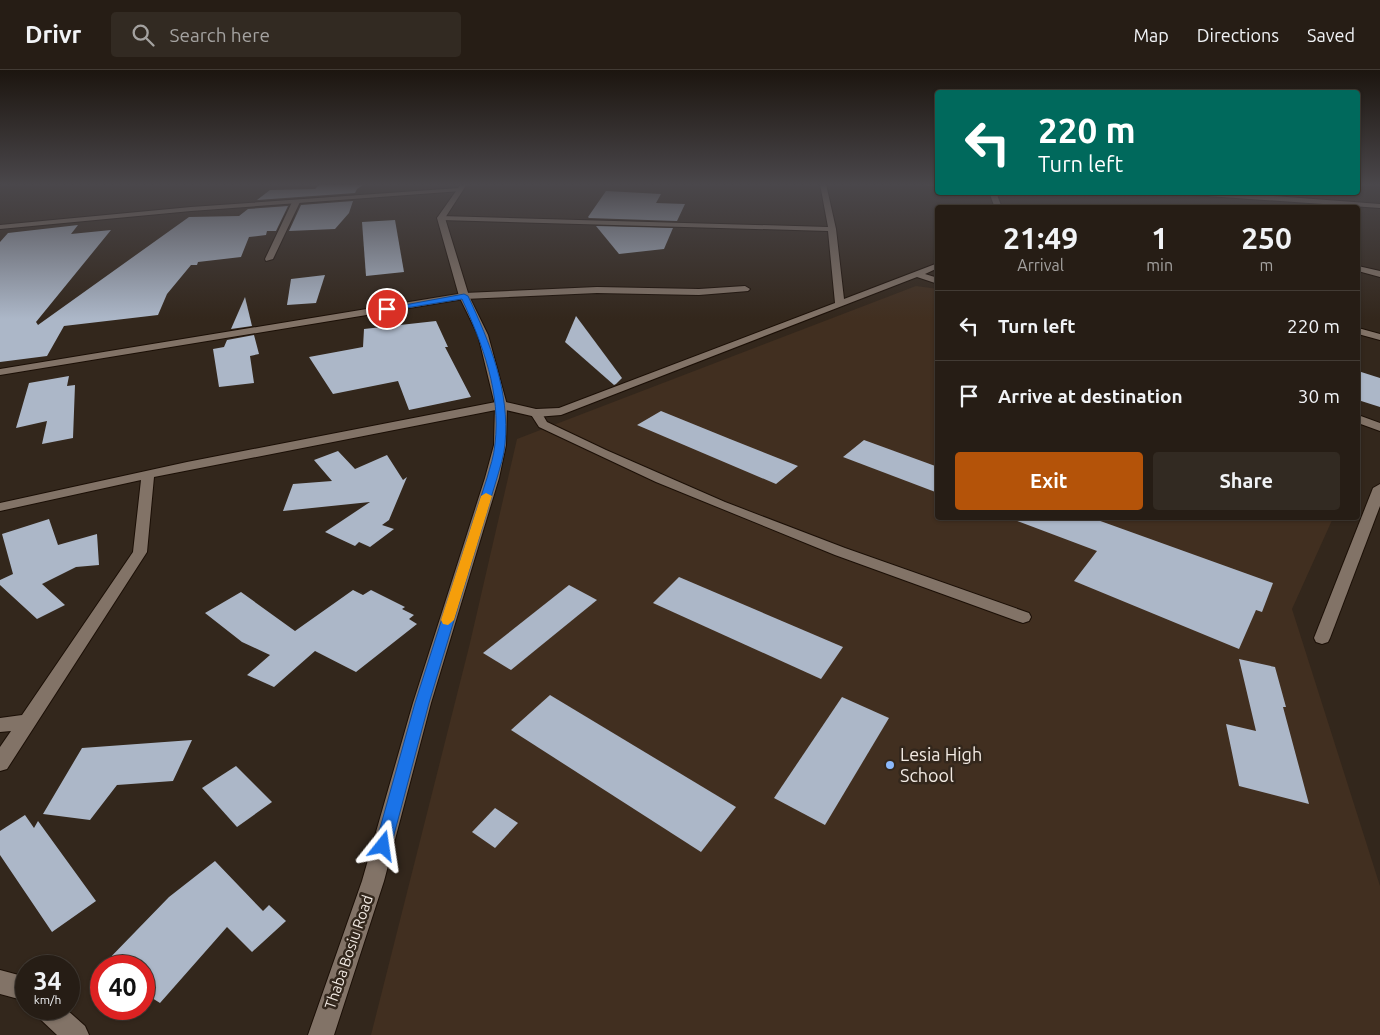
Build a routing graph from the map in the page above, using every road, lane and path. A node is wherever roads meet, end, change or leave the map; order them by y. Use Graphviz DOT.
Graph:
graph roads {
  1 [pos="283,229"];
  2 [pos="444,229"];
  3 [pos="832,229"];
  4 [pos="269,258"];
  5 [pos="935,266"];
  6 [pos="1360,269"];
  7 [pos="916,274"];
  8 [pos="1380,274"];
  9 [pos="935,280"];
  10 [pos="745,289"];
  11 [pos="464,296"];
  12 [pos="840,304"];
  13 [pos="1360,332"];
  14 [pos="1380,337"];
  15 [pos="0,372"];
  16 [pos="501,405"];
  17 [pos="536,413"];
  18 [pos="1360,420"];
  19 [pos="1380,426"];
  20 [pos="148,474"];
  21 [pos="1380,488"];
  22 [pos="0,507"];
  23 [pos="1023,617"];
  24 [pos="1322,638"];
  25 [pos="28,721"];
  26 [pos="0,725"];
  27 [pos="0,763"];
  28 [pos="0,982"];
  29 [pos="15,986"];
  30 [pos="60,1020"];
  31 [pos="76,1035"];
  32 [pos="321,1035"];
  1 -- 4 [label="street"];
  2 -- 11 [label="street, Thaba Bosiu Road"];
  3 -- 12 [label="street"];
  5 -- 7 [label="street"];
  6 -- 8 [label="street"];
  7 -- 9 [label="street"];
  7 -- 12 [label="street"];
  10 -- 11 [label="street"];
  11 -- 15 [label="street"];
  11 -- 16 [label="street, Thaba Bosiu Road"];
  12 -- 17 [label="street"];
  13 -- 14 [label="street"];
  16 -- 17 [label="street"];
  16 -- 20 [label="street"];
  16 -- 32 [label="street, Thaba Bosiu Road"];
  17 -- 23 [label="street"];
  18 -- 19 [label="street"];
  20 -- 22 [label="street"];
  20 -- 25 [label="street"];
  21 -- 24 [label="street"];
  25 -- 26 [label="street"];
  25 -- 27 [label="street"];
  28 -- 29 [label="street"];
  30 -- 31 [label="street"];
}
